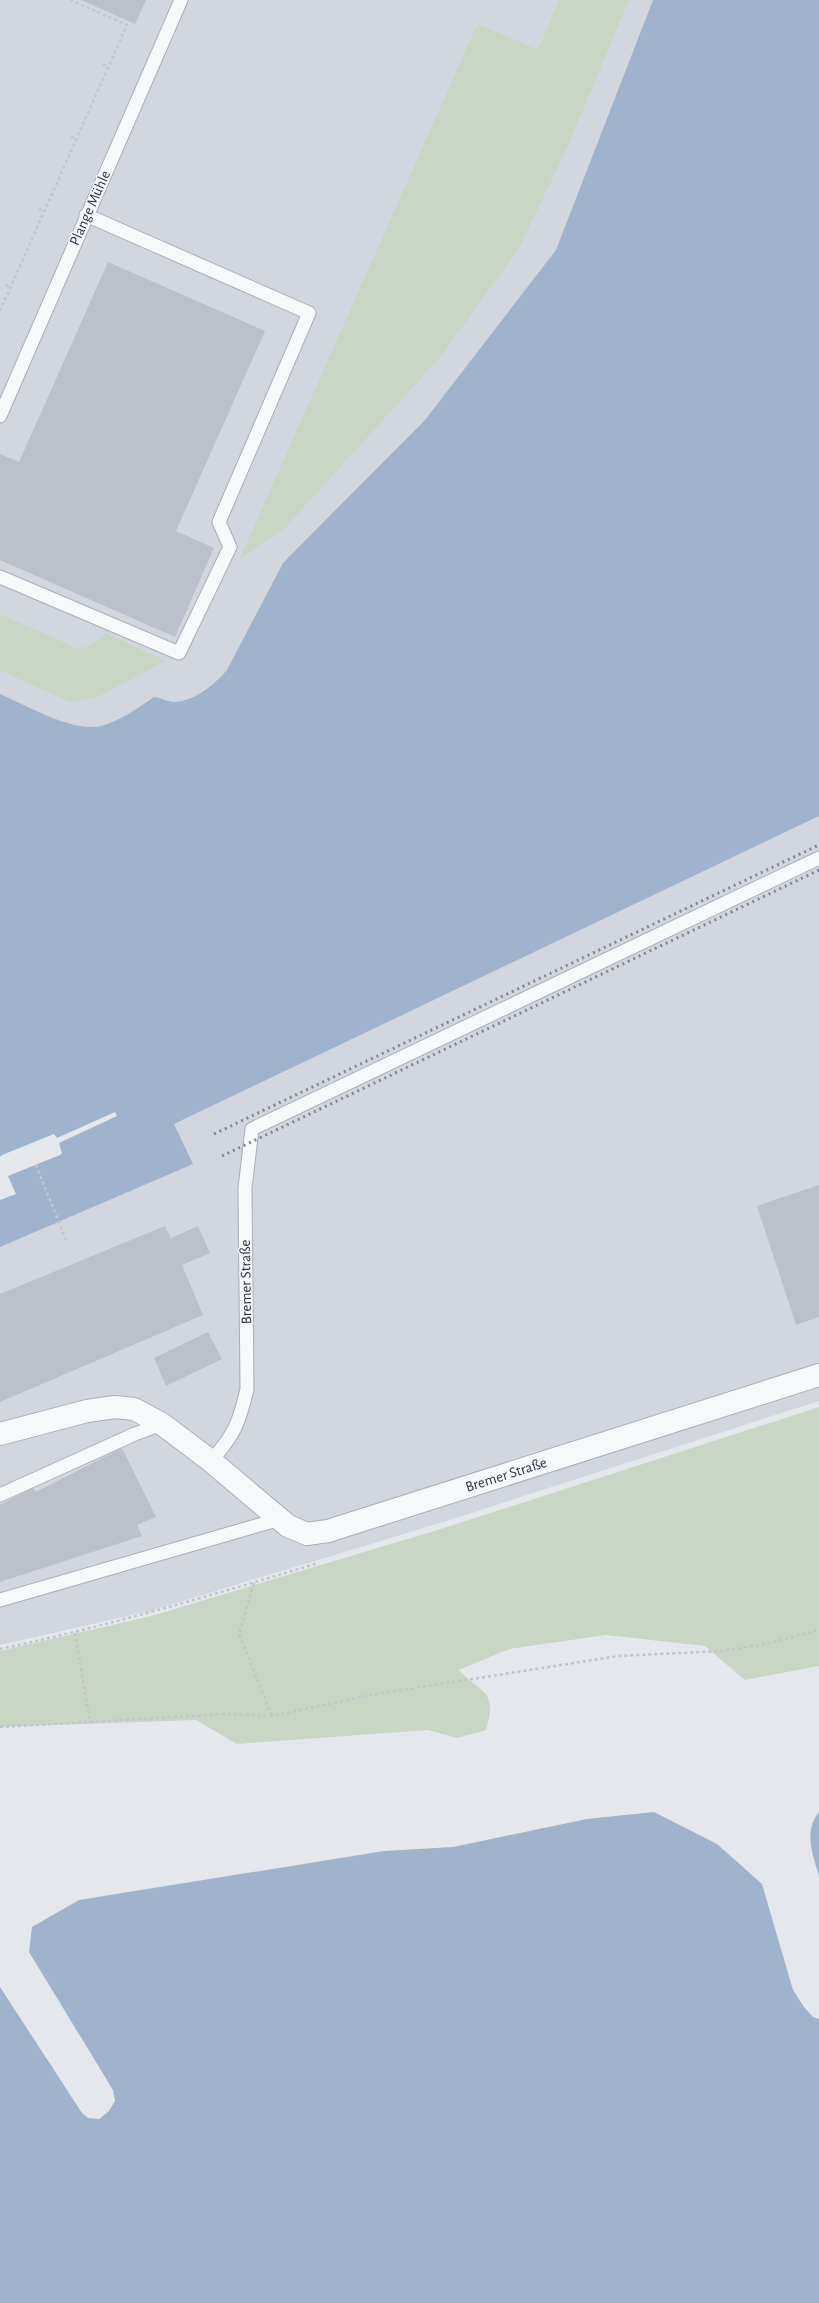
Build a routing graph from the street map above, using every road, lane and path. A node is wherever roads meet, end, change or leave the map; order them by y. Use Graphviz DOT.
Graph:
graph roads {
  1 [pos="71,0"];
  2 [pos="181,0"];
  3 [pos="104,64"];
  4 [pos="108,66"];
  5 [pos="71,137"];
  6 [pos="76,139"];
  7 [pos="39,209"];
  8 [pos="44,211"];
  9 [pos="86,215"];
  10 [pos="6,285"];
  11 [pos="11,287"];
  12 [pos="0,310"];
  13 [pos="0,416"];
  14 [pos="0,577"];
  15 [pos="819,858"];
  16 [pos="36,1165"];
  17 [pos="67,1243"];
  18 [pos="819,1375"];
  19 [pos="162,1424"];
  20 [pos="0,1434"];
  21 [pos="211,1461"];
  22 [pos="0,1494"];
  23 [pos="280,1520"];
  24 [pos="254,1583"];
  25 [pos="0,1600"];
  26 [pos="819,1630"];
  27 [pos="75,1633"];
  28 [pos="272,1716"];
  29 [pos="90,1723"];
  30 [pos="0,1727"];
  1 -- 4 [label="path"];
  2 -- 9 [label="lane, Plange Mühle"];
  3 -- 4 [label="path"];
  4 -- 6 [label="path"];
  5 -- 6 [label="path"];
  6 -- 8 [label="path"];
  7 -- 8 [label="path"];
  8 -- 11 [label="path"];
  9 -- 13 [label="lane, Plange Mühle"];
  9 -- 14 [label="lane"];
  10 -- 11 [label="path"];
  11 -- 12 [label="path"];
  15 -- 21 [label="lane, Bremer Straße"];
  16 -- 17 [label="path"];
  18 -- 23 [label="street, Bremer Straße"];
  19 -- 20 [label="street, Bremer Straße"];
  19 -- 21 [label="street, Bremer Straße"];
  19 -- 22 [label="lane"];
  21 -- 23 [label="street, Bremer Straße"];
  23 -- 25 [label="lane"];
  24 -- 28 [label="path"];
  26 -- 28 [label="path"];
  27 -- 29 [label="path"];
  28 -- 29 [label="path"];
  29 -- 30 [label="path"];
}
